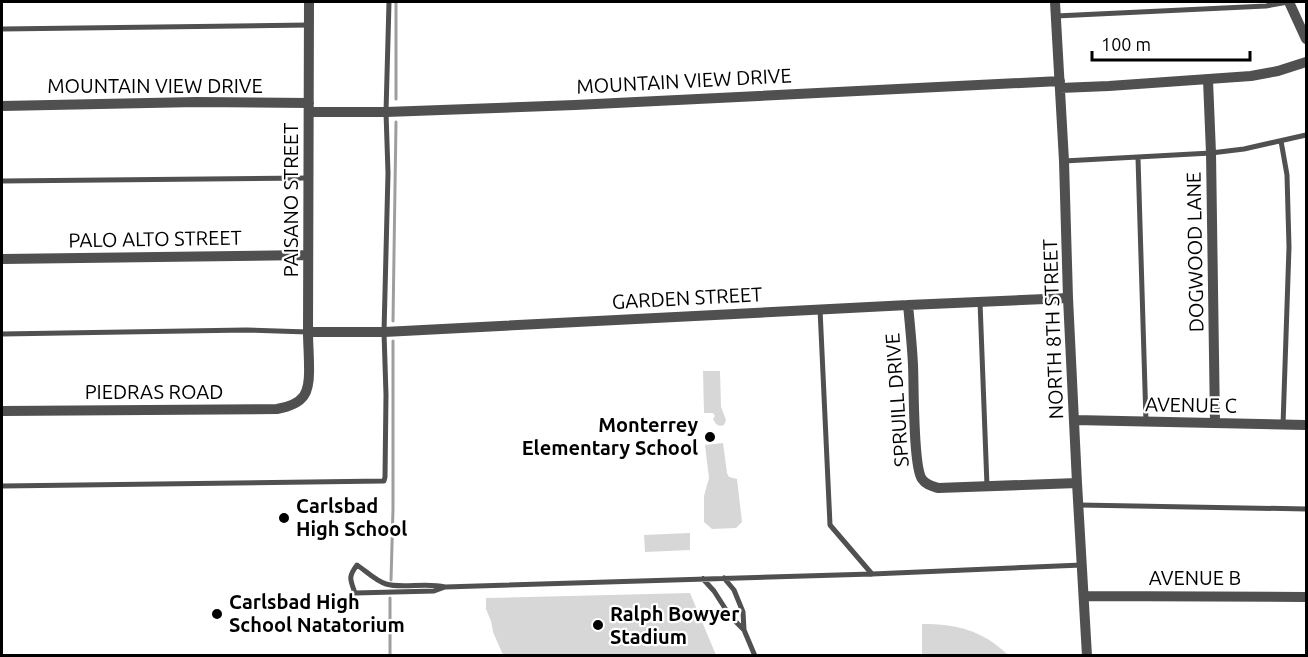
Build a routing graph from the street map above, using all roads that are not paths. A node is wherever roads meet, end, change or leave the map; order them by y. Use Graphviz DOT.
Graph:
graph roads {
  1 [pos="309,2"];
  2 [pos="389,2"];
  3 [pos="1055,2"];
  4 [pos="1288,2"];
  5 [pos="1056,16"];
  6 [pos="309,25"];
  7 [pos="2,29"];
  8 [pos="1306,39"];
  9 [pos="1306,62"];
  10 [pos="1208,80"];
  11 [pos="1060,84"];
  12 [pos="2,106"];
  13 [pos="309,107"];
  14 [pos="386,112"];
  15 [pos="1306,135"];
  16 [pos="1281,141"];
  17 [pos="1211,153"];
  18 [pos="1138,158"];
  19 [pos="1064,161"];
  20 [pos="308,178"];
  21 [pos="2,181"];
  22 [pos="308,255"];
  23 [pos="2,259"];
  24 [pos="1068,298"];
  25 [pos="980,301"];
  26 [pos="908,305"];
  27 [pos="820,309"];
  28 [pos="308,332"];
  29 [pos="384,332"];
  30 [pos="2,334"];
  31 [pos="303,397"];
  32 [pos="2,411"];
  33 [pos="1075,420"];
  34 [pos="1146,422"];
  35 [pos="1215,423"];
  36 [pos="1283,425"];
  37 [pos="1306,425"];
  38 [pos="1077,483"];
  39 [pos="2,486"];
  40 [pos="987,486"];
  41 [pos="1079,505"];
  42 [pos="1306,509"];
  43 [pos="1082,565"];
  44 [pos="872,574"];
  45 [pos="724,578"];
  46 [pos="703,579"];
  47 [pos="445,587"];
  48 [pos="1084,596"];
  49 [pos="1306,597"];
  50 [pos="744,630"];
  51 [pos="755,656"];
  52 [pos="1087,656"];
  1 -- 6 [label="street, PAISANO STREET"];
  2 -- 14 [label="lane"];
  3 -- 5 [label="street, NORTH 8TH STREET"];
  4 -- 5 [label="lane"];
  4 -- 8 [label="street"];
  5 -- 11 [label="street, NORTH 8TH STREET"];
  6 -- 7 [label="lane"];
  6 -- 13 [label="street, PAISANO STREET"];
  9 -- 10 [label="street, MOUNTAIN VIEW DRIVE"];
  10 -- 11 [label="street, MOUNTAIN VIEW DRIVE"];
  10 -- 17 [label="street, DOGWOOD LANE"];
  11 -- 14 [label="street, MOUNTAIN VIEW DRIVE"];
  11 -- 19 [label="street, NORTH 8TH STREET"];
  12 -- 13 [label="street, MOUNTAIN VIEW DRIVE"];
  13 -- 14 [label="street, MOUNTAIN VIEW DRIVE"];
  13 -- 20 [label="street, PAISANO STREET"];
  14 -- 29 [label="lane"];
  15 -- 16 [label="lane"];
  16 -- 17 [label="lane"];
  16 -- 36 [label="lane"];
  17 -- 18 [label="lane"];
  17 -- 35 [label="street, DOGWOOD LANE"];
  18 -- 19 [label="lane"];
  18 -- 34 [label="lane"];
  19 -- 24 [label="street, NORTH 8TH STREET"];
  20 -- 21 [label="lane"];
  20 -- 22 [label="street, PAISANO STREET"];
  22 -- 23 [label="street, PALO ALTO STREET"];
  22 -- 28 [label="street, PAISANO STREET"];
  24 -- 25 [label="street, GARDEN STREET"];
  24 -- 33 [label="street, NORTH 8TH STREET"];
  25 -- 26 [label="street, GARDEN STREET"];
  25 -- 40 [label="lane"];
  26 -- 27 [label="street, GARDEN STREET"];
  26 -- 40 [label="street, SPRUILL DRIVE"];
  27 -- 29 [label="street, GARDEN STREET"];
  27 -- 44 [label="lane"];
  28 -- 29 [label="street, GARDEN STREET"];
  28 -- 30 [label="lane"];
  28 -- 31 [label="street, PAISANO STREET"];
  29 -- 39 [label="lane"];
  31 -- 32 [label="street, PIEDRAS ROAD"];
  33 -- 34 [label="street, AVENUE C"];
  33 -- 38 [label="street, NORTH 8TH STREET"];
  34 -- 35 [label="street, AVENUE C"];
  35 -- 36 [label="street, AVENUE C"];
  36 -- 37 [label="street, AVENUE C"];
  38 -- 40 [label="street, SPRUILL DRIVE"];
  38 -- 41 [label="street, NORTH 8TH STREET"];
  41 -- 42 [label="lane"];
  41 -- 43 [label="street, NORTH 8TH STREET"];
  43 -- 44 [label="lane"];
  43 -- 48 [label="street, NORTH 8TH STREET"];
  44 -- 45 [label="lane"];
  45 -- 46 [label="lane"];
  45 -- 50 [label="lane"];
  46 -- 47 [label="lane"];
  46 -- 50 [label="lane"];
  47 -- 47 [label="lane"];
  48 -- 49 [label="street, AVENUE B"];
  48 -- 52 [label="street, NORTH 8TH STREET"];
  50 -- 51 [label="lane"];
}
